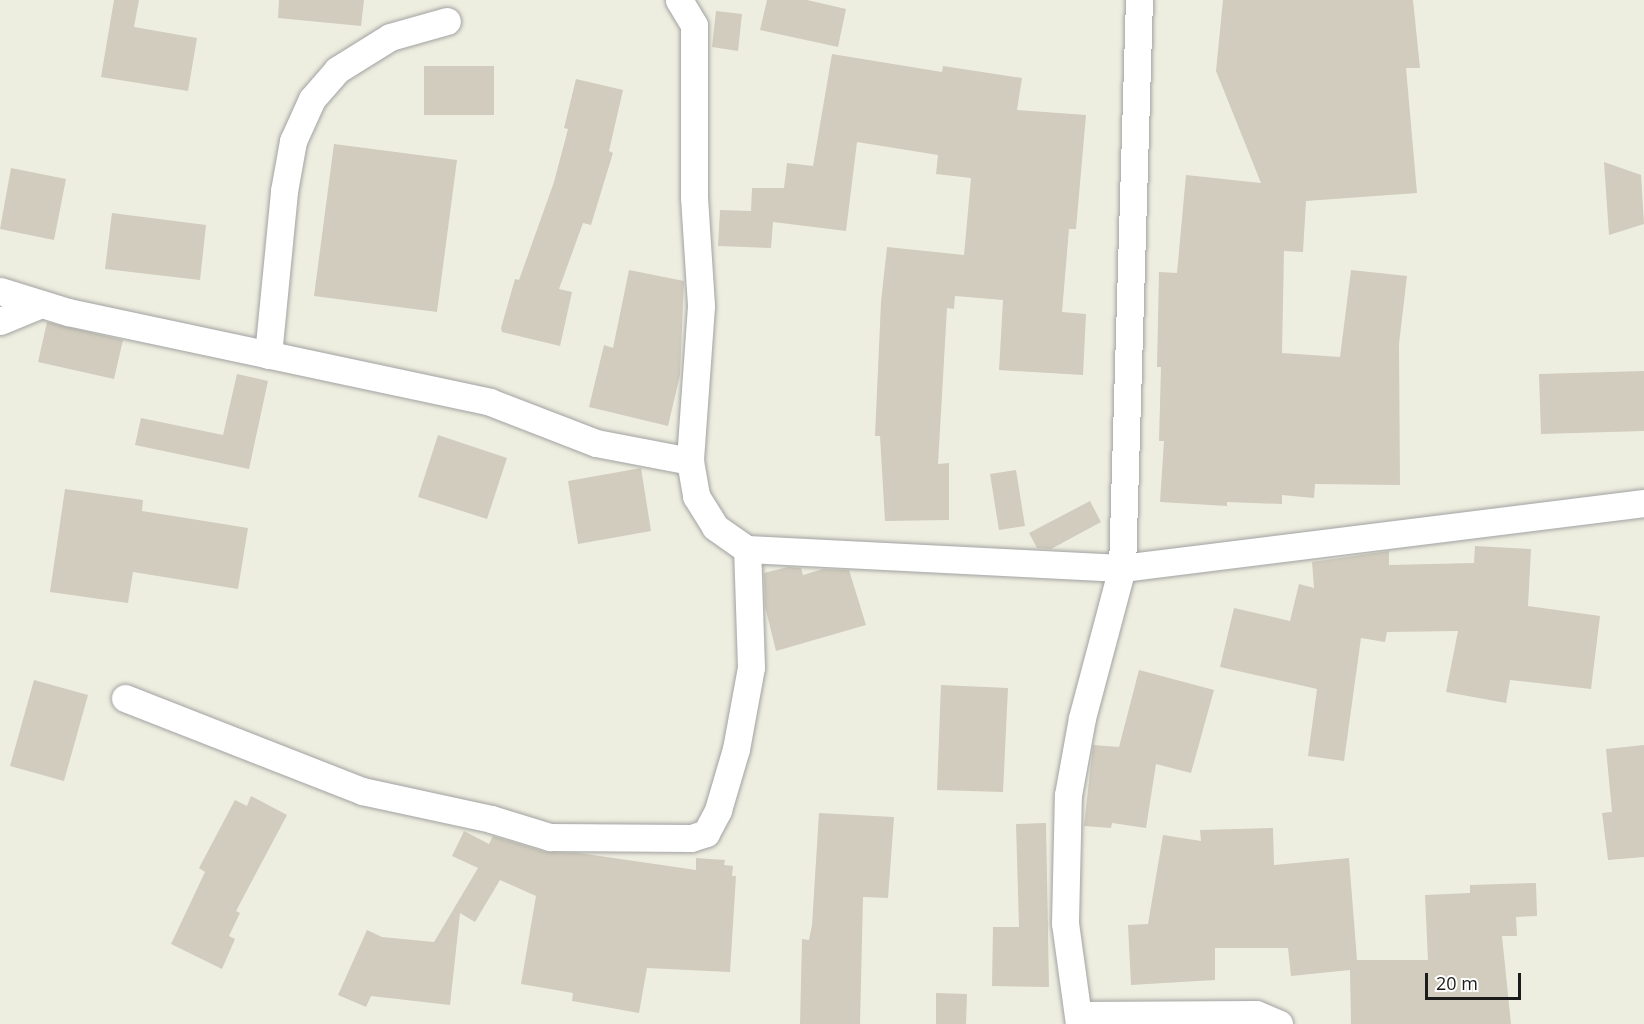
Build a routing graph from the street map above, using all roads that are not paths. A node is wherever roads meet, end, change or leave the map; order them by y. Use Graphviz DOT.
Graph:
graph roads {
  1 [pos="679,0"];
  2 [pos="1139,0"];
  3 [pos="447,21"];
  4 [pos="0,291"];
  5 [pos="41,304"];
  6 [pos="0,321"];
  7 [pos="268,355"];
  8 [pos="690,460"];
  9 [pos="1644,503"];
  10 [pos="747,549"];
  11 [pos="1122,568"];
  12 [pos="125,698"];
  13 [pos="1079,1019"];
  14 [pos="1279,1024"];
  1 -- 8 [label="street"];
  2 -- 11 [label="street"];
  3 -- 7 [label="street"];
  4 -- 5 [label="street"];
  5 -- 6 [label="street"];
  5 -- 7 [label="street"];
  7 -- 8 [label="street"];
  8 -- 10 [label="street"];
  9 -- 11 [label="street"];
  10 -- 11 [label="street"];
  10 -- 12 [label="street"];
  11 -- 13 [label="street"];
  13 -- 14 [label="street"];
}
